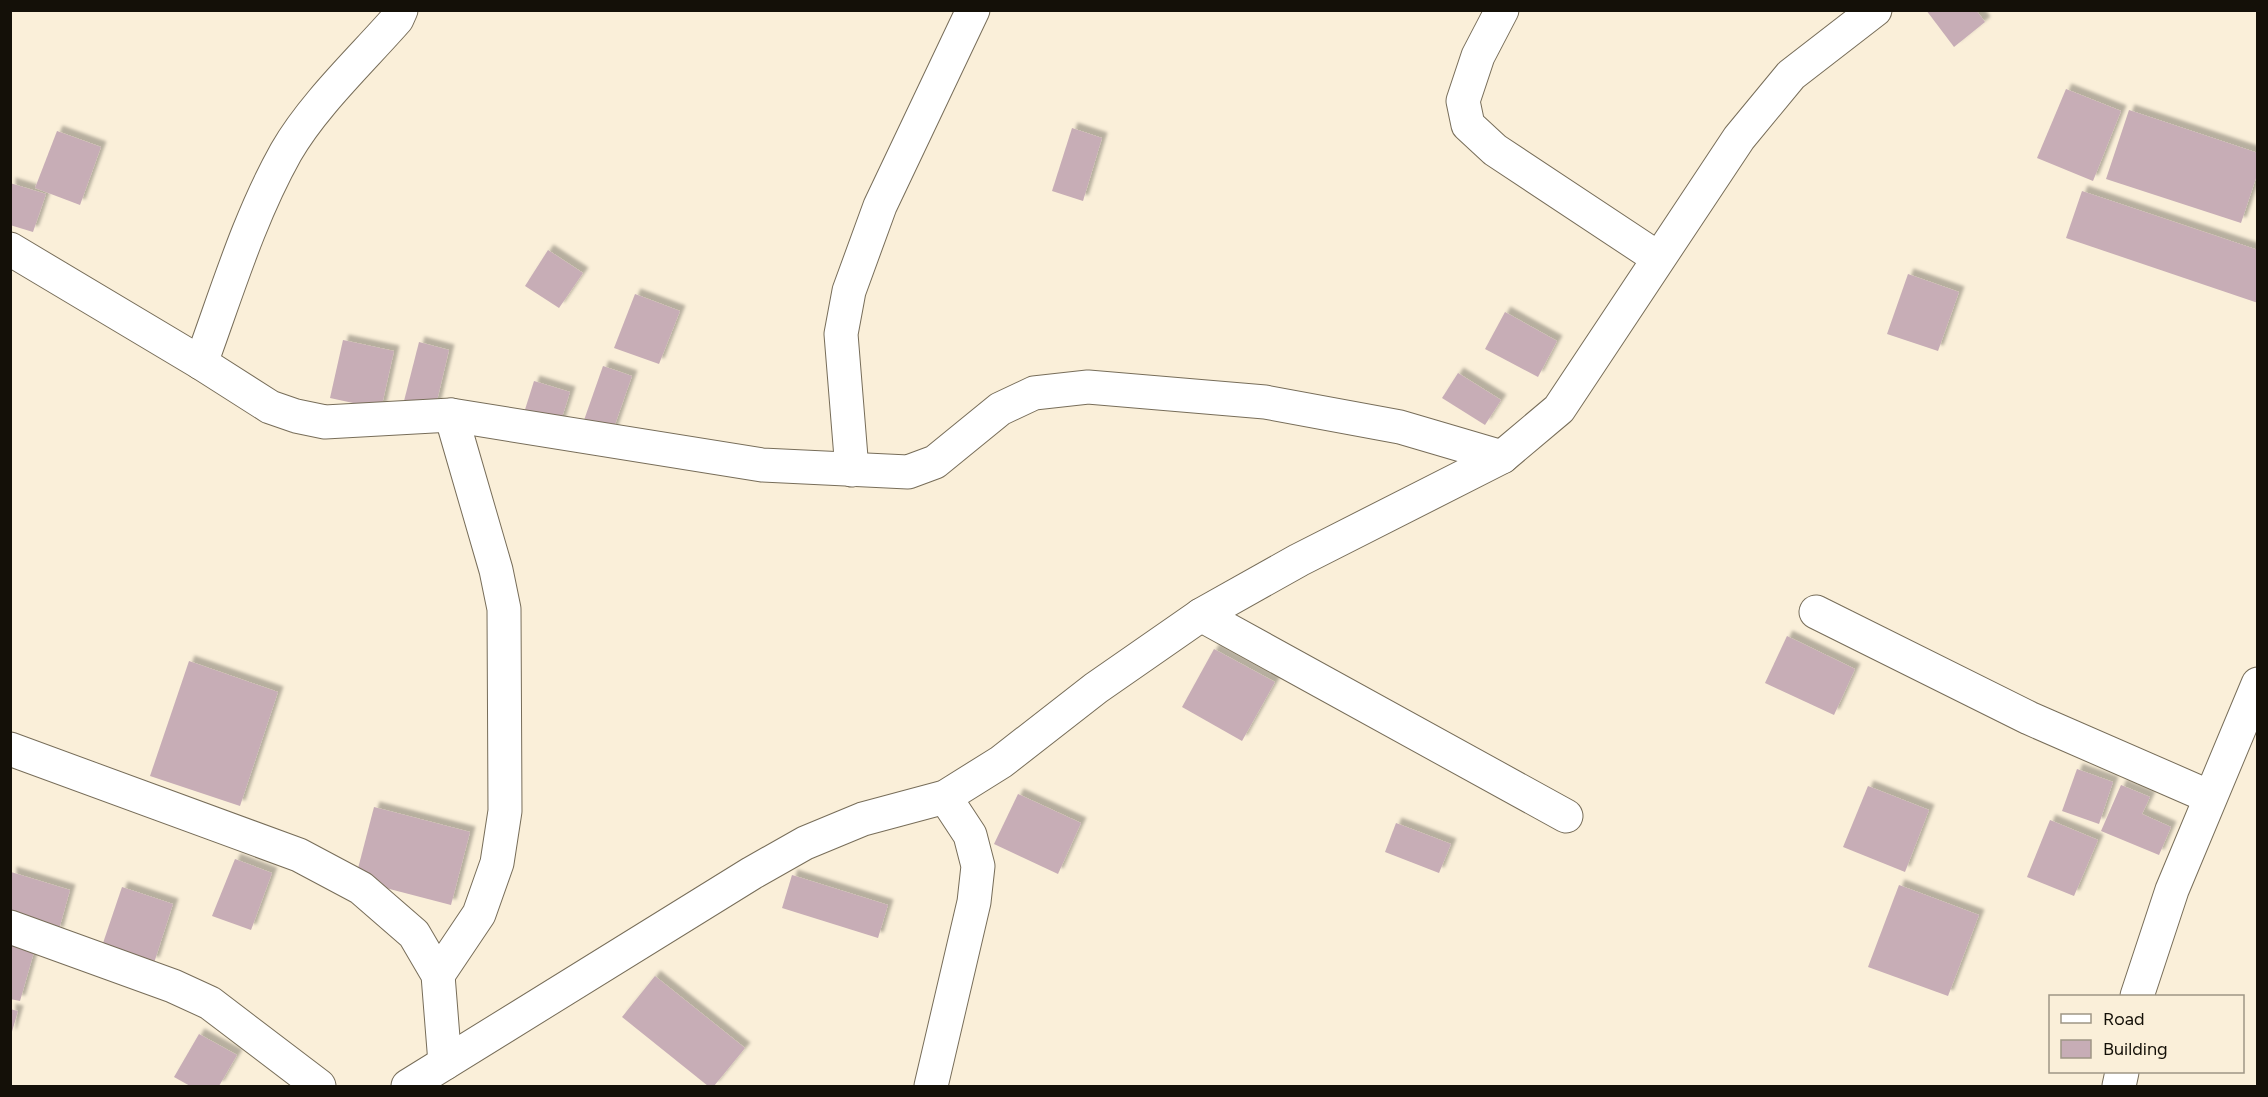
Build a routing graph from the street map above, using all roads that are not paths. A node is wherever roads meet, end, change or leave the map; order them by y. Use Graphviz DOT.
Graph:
graph roads {
  1 [pos="401,10"];
  2 [pos="973,10"];
  3 [pos="1502,10"];
  4 [pos="1875,10"];
  5 [pos="10,249"];
  6 [pos="1658,258"];
  7 [pos="201,363"];
  8 [pos="451,416"];
  9 [pos="1502,457"];
  10 [pos="852,470"];
  11 [pos="1816,612"];
  12 [pos="1201,615"];
  13 [pos="2258,684"];
  14 [pos="10,749"];
  15 [pos="945,797"];
  16 [pos="2210,797"];
  17 [pos="1566,816"];
  18 [pos="10,927"];
  19 [pos="438,975"];
  20 [pos="2137,995"];
  21 [pos="445,1063"];
  22 [pos="319,1086"];
  23 [pos="408,1086"];
  24 [pos="931,1086"];
  1 -- 7 [label="street"];
  2 -- 10 [label="street"];
  3 -- 6 [label="street"];
  4 -- 6 [label="street"];
  5 -- 7 [label="street"];
  6 -- 9 [label="street"];
  7 -- 8 [label="street"];
  8 -- 10 [label="street"];
  8 -- 19 [label="street"];
  9 -- 10 [label="street"];
  9 -- 12 [label="street"];
  11 -- 16 [label="street"];
  12 -- 15 [label="street"];
  12 -- 17 [label="street"];
  13 -- 16 [label="street"];
  14 -- 19 [label="street"];
  15 -- 21 [label="street"];
  15 -- 24 [label="street"];
  16 -- 20 [label="street"];
  18 -- 22 [label="street"];
  19 -- 21 [label="street"];
  21 -- 23 [label="street"];
}
